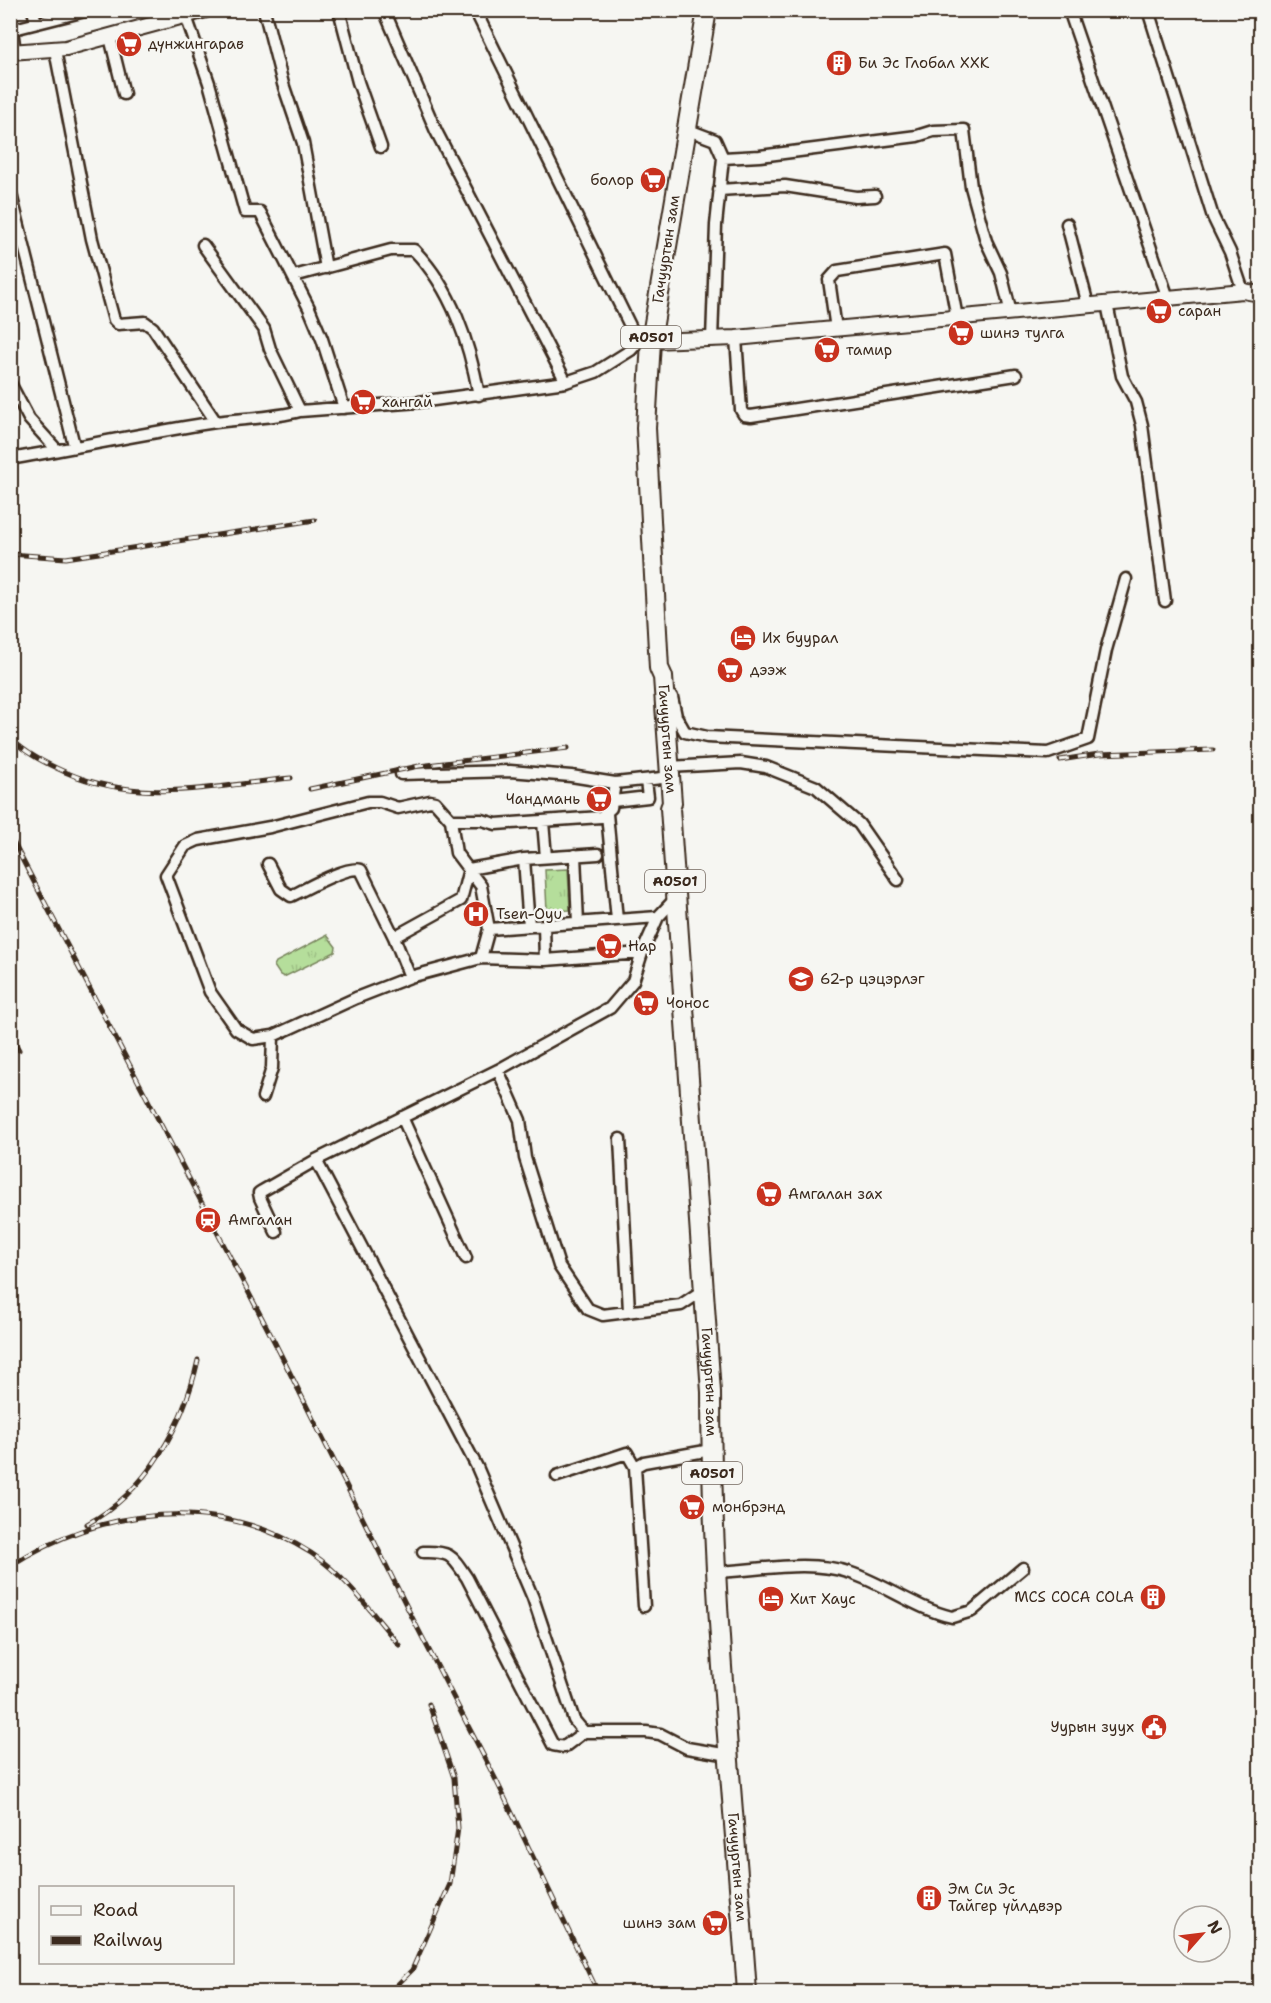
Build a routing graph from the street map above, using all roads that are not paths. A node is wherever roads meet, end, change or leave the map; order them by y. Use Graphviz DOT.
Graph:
graph roads {
  1 [pos="33,10"];
  2 [pos="89,10"];
  3 [pos="206,10"];
  4 [pos="264,10"];
  5 [pos="339,10"];
  6 [pos="384,10"];
  7 [pos="475,10"];
  8 [pos="707,10"];
  9 [pos="1070,10"];
  10 [pos="1148,10"];
  11 [pos="171,16"];
  12 [pos="186,16"];
  13 [pos="36,23"];
  14 [pos="11,29"];
  15 [pos="110,37"];
  16 [pos="55,50"];
  17 [pos="13,52"];
  18 [pos="124,94"];
  19 [pos="686,129"];
  20 [pos="381,147"];
  21 [pos="723,158"];
  22 [pos="10,190"];
  23 [pos="719,190"];
  24 [pos="875,196"];
  25 [pos="1067,224"];
  26 [pos="203,245"];
  27 [pos="326,268"];
  28 [pos="294,276"];
  29 [pos="1243,291"];
  30 [pos="1260,294"];
  31 [pos="1168,298"];
  32 [pos="1107,304"];
  33 [pos="1088,305"];
  34 [pos="1011,313"];
  35 [pos="957,318"];
  36 [pos="836,329"];
  37 [pos="736,338"];
  38 [pos="712,340"];
  39 [pos="644,341"];
  40 [pos="1016,375"];
  41 [pos="566,382"];
  42 [pos="10,383"];
  43 [pos="479,395"];
  44 [pos="344,408"];
  45 [pos="300,411"];
  46 [pos="216,422"];
  47 [pos="74,445"];
  48 [pos="57,450"];
  49 [pos="10,459"];
  50 [pos="1126,579"];
  51 [pos="1165,601"];
  52 [pos="662,668"];
  53 [pos="401,774"];
  54 [pos="659,775"];
  55 [pos="615,783"];
  56 [pos="613,801"];
  57 [pos="607,814"];
  58 [pos="451,820"];
  59 [pos="543,822"];
  60 [pos="598,854"];
  61 [pos="575,855"];
  62 [pos="546,857"];
  63 [pos="524,859"];
  64 [pos="268,864"];
  65 [pos="469,869"];
  66 [pos="898,880"];
  67 [pos="676,898"];
  68 [pos="658,917"];
  69 [pos="617,920"];
  70 [pos="578,923"];
  71 [pos="544,925"];
  72 [pos="528,926"];
  73 [pos="489,929"];
  74 [pos="394,937"];
  75 [pos="642,953"];
  76 [pos="481,958"];
  77 [pos="545,960"];
  78 [pos="410,977"];
  79 [pos="273,1036"];
  80 [pos="498,1070"];
  81 [pos="263,1097"];
  82 [pos="402,1118"];
  83 [pos="620,1139"];
  84 [pos="316,1160"];
  85 [pos="276,1232"];
  86 [pos="466,1258"];
  87 [pos="702,1292"];
  88 [pos="629,1311"];
  89 [pos="711,1450"];
  90 [pos="635,1467"];
  91 [pos="557,1476"];
  92 [pos="423,1552"];
  93 [pos="1023,1568"];
  94 [pos="718,1572"];
  95 [pos="644,1606"];
  96 [pos="584,1732"];
  97 [pos="729,1755"];
  98 [pos="747,1992"];
  1 -- 13 [label="street"];
  2 -- 13 [label="street"];
  3 -- 12 [label="street"];
  4 -- 27 [label="street"];
  5 -- 20 [label="street"];
  6 -- 41 [label="street"];
  7 -- 39 [label="street"];
  8 -- 19 [label="highway, Гачууртын зам / A0501"];
  9 -- 31 [label="street"];
  10 -- 29 [label="street"];
  11 -- 12 [label="street"];
  11 -- 15 [label="street"];
  12 -- 28 [label="street"];
  13 -- 14 [label="street"];
  14 -- 17 [label="street"];
  15 -- 16 [label="street"];
  15 -- 18 [label="street"];
  16 -- 17 [label="street"];
  16 -- 46 [label="street"];
  19 -- 21 [label="street"];
  19 -- 39 [label="highway, Гачууртын зам / A0501"];
  21 -- 23 [label="street"];
  21 -- 34 [label="street"];
  22 -- 47 [label="street"];
  23 -- 24 [label="street"];
  23 -- 38 [label="street"];
  25 -- 33 [label="street"];
  26 -- 45 [label="street"];
  27 -- 28 [label="street"];
  27 -- 43 [label="street"];
  28 -- 44 [label="street"];
  29 -- 30 [label="street"];
  29 -- 31 [label="street"];
  31 -- 32 [label="street"];
  32 -- 33 [label="street"];
  32 -- 51 [label="street"];
  33 -- 34 [label="street"];
  34 -- 35 [label="street"];
  35 -- 36 [label="street"];
  35 -- 36 [label="street"];
  36 -- 37 [label="street"];
  37 -- 38 [label="street"];
  37 -- 40 [label="street"];
  38 -- 39 [label="street"];
  39 -- 41 [label="street"];
  39 -- 52 [label="highway, Гачууртын зам / A0501"];
  41 -- 43 [label="street"];
  42 -- 48 [label="street"];
  43 -- 44 [label="street"];
  44 -- 45 [label="street"];
  45 -- 46 [label="street"];
  46 -- 47 [label="street"];
  47 -- 48 [label="street"];
  48 -- 49 [label="street"];
  50 -- 52 [label="street"];
  52 -- 54 [label="highway, Гачууртын зам / A0501"];
  53 -- 55 [label="street"];
  54 -- 55 [label="street"];
  54 -- 56 [label="street"];
  54 -- 66 [label="street"];
  54 -- 67 [label="highway, Гачууртын зам / A0501"];
  55 -- 56 [label="street"];
  56 -- 57 [label="street"];
  57 -- 59 [label="street"];
  57 -- 69 [label="street"];
  58 -- 59 [label="street"];
  58 -- 65 [label="street"];
  58 -- 79 [label="street"];
  59 -- 62 [label="street"];
  60 -- 61 [label="street"];
  61 -- 62 [label="street"];
  61 -- 70 [label="street"];
  62 -- 63 [label="street"];
  63 -- 65 [label="street"];
  63 -- 72 [label="street"];
  64 -- 74 [label="street"];
  65 -- 73 [label="street"];
  65 -- 74 [label="street"];
  67 -- 68 [label="street"];
  67 -- 87 [label="highway, Гачууртын зам / A0501"];
  68 -- 69 [label="street"];
  68 -- 75 [label="street"];
  69 -- 70 [label="street"];
  70 -- 71 [label="street"];
  71 -- 72 [label="street"];
  71 -- 77 [label="street"];
  72 -- 73 [label="street"];
  73 -- 76 [label="street"];
  74 -- 78 [label="street"];
  75 -- 77 [label="street"];
  75 -- 80 [label="street"];
  76 -- 77 [label="street"];
  76 -- 78 [label="street"];
  78 -- 79 [label="street"];
  79 -- 81 [label="street"];
  80 -- 82 [label="street"];
  80 -- 88 [label="street"];
  82 -- 84 [label="street"];
  82 -- 86 [label="street"];
  83 -- 88 [label="street"];
  84 -- 85 [label="street"];
  84 -- 96 [label="street"];
  87 -- 88 [label="street"];
  87 -- 89 [label="highway, Гачууртын зам / A0501"];
  89 -- 90 [label="street"];
  89 -- 94 [label="highway, Гачууртын зам / A0501"];
  90 -- 91 [label="street"];
  90 -- 95 [label="street"];
  92 -- 96 [label="street"];
  93 -- 94 [label="street"];
  94 -- 97 [label="highway, Гачууртын зам / A0501"];
  96 -- 97 [label="street"];
  97 -- 98 [label="highway, Гачууртын зам / A0501"];
}
